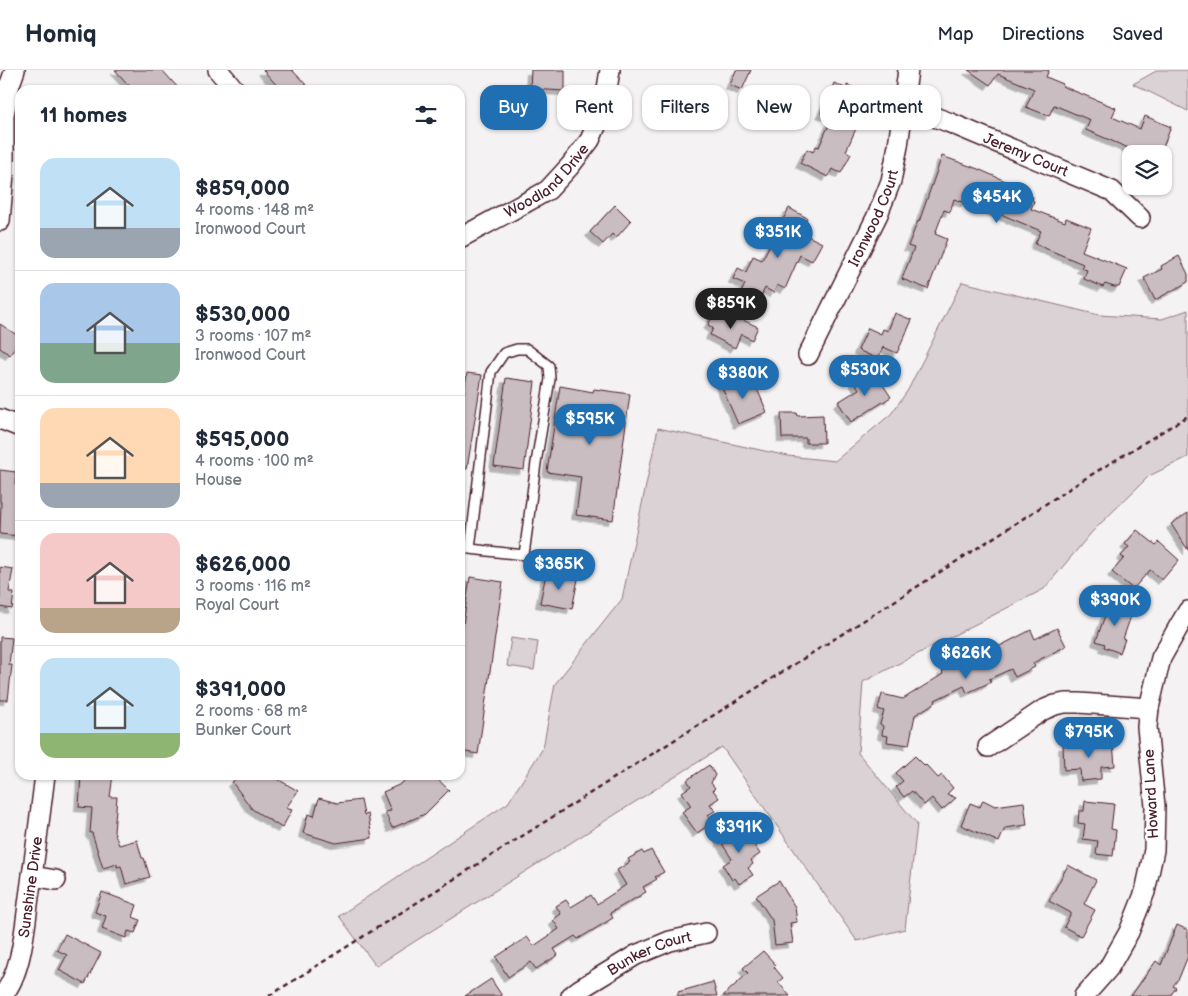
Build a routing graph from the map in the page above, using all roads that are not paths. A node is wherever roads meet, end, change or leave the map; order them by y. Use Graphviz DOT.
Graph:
graph roads {
  1 [pos="15,70"];
  2 [pos="218,70"];
  3 [pos="610,70"];
  4 [pos="908,70"];
  5 [pos="231,85"];
  6 [pos="906,85"];
  7 [pos="941,119"];
  8 [pos="900,130"];
  9 [pos="1140,218"];
  10 [pos="0,220"];
  11 [pos="465,235"];
  12 [pos="808,355"];
  13 [pos="0,419"];
  14 [pos="15,425"];
  15 [pos="465,548"];
  16 [pos="470,549"];
  17 [pos="1188,612"];
  18 [pos="1148,708"];
  19 [pos="988,747"];
  20 [pos="44,780"];
  21 [pos="32,876"];
  22 [pos="56,880"];
  23 [pos="706,933"];
  24 [pos="2,996"];
  25 [pos="571,996"];
  26 [pos="1084,996"];
  1 -- 10 [label="street"];
  2 -- 5 [label="street"];
  3 -- 11 [label="street, Woodland Drive"];
  4 -- 6 [label="street, Ironwood Court"];
  7 -- 9 [label="street, Jeremy Court"];
  8 -- 12 [label="street, Ironwood Court"];
  13 -- 14 [label="street"];
  15 -- 16 [label="lane"];
  16 -- 16 [label="lane"];
  17 -- 18 [label="street, Howard Lane"];
  18 -- 19 [label="street"];
  18 -- 26 [label="street, Howard Lane"];
  20 -- 21 [label="street, Sunshine Drive"];
  21 -- 22 [label="street"];
  21 -- 24 [label="street, Sunshine Drive"];
  23 -- 25 [label="street, Bunker Court"];
}
